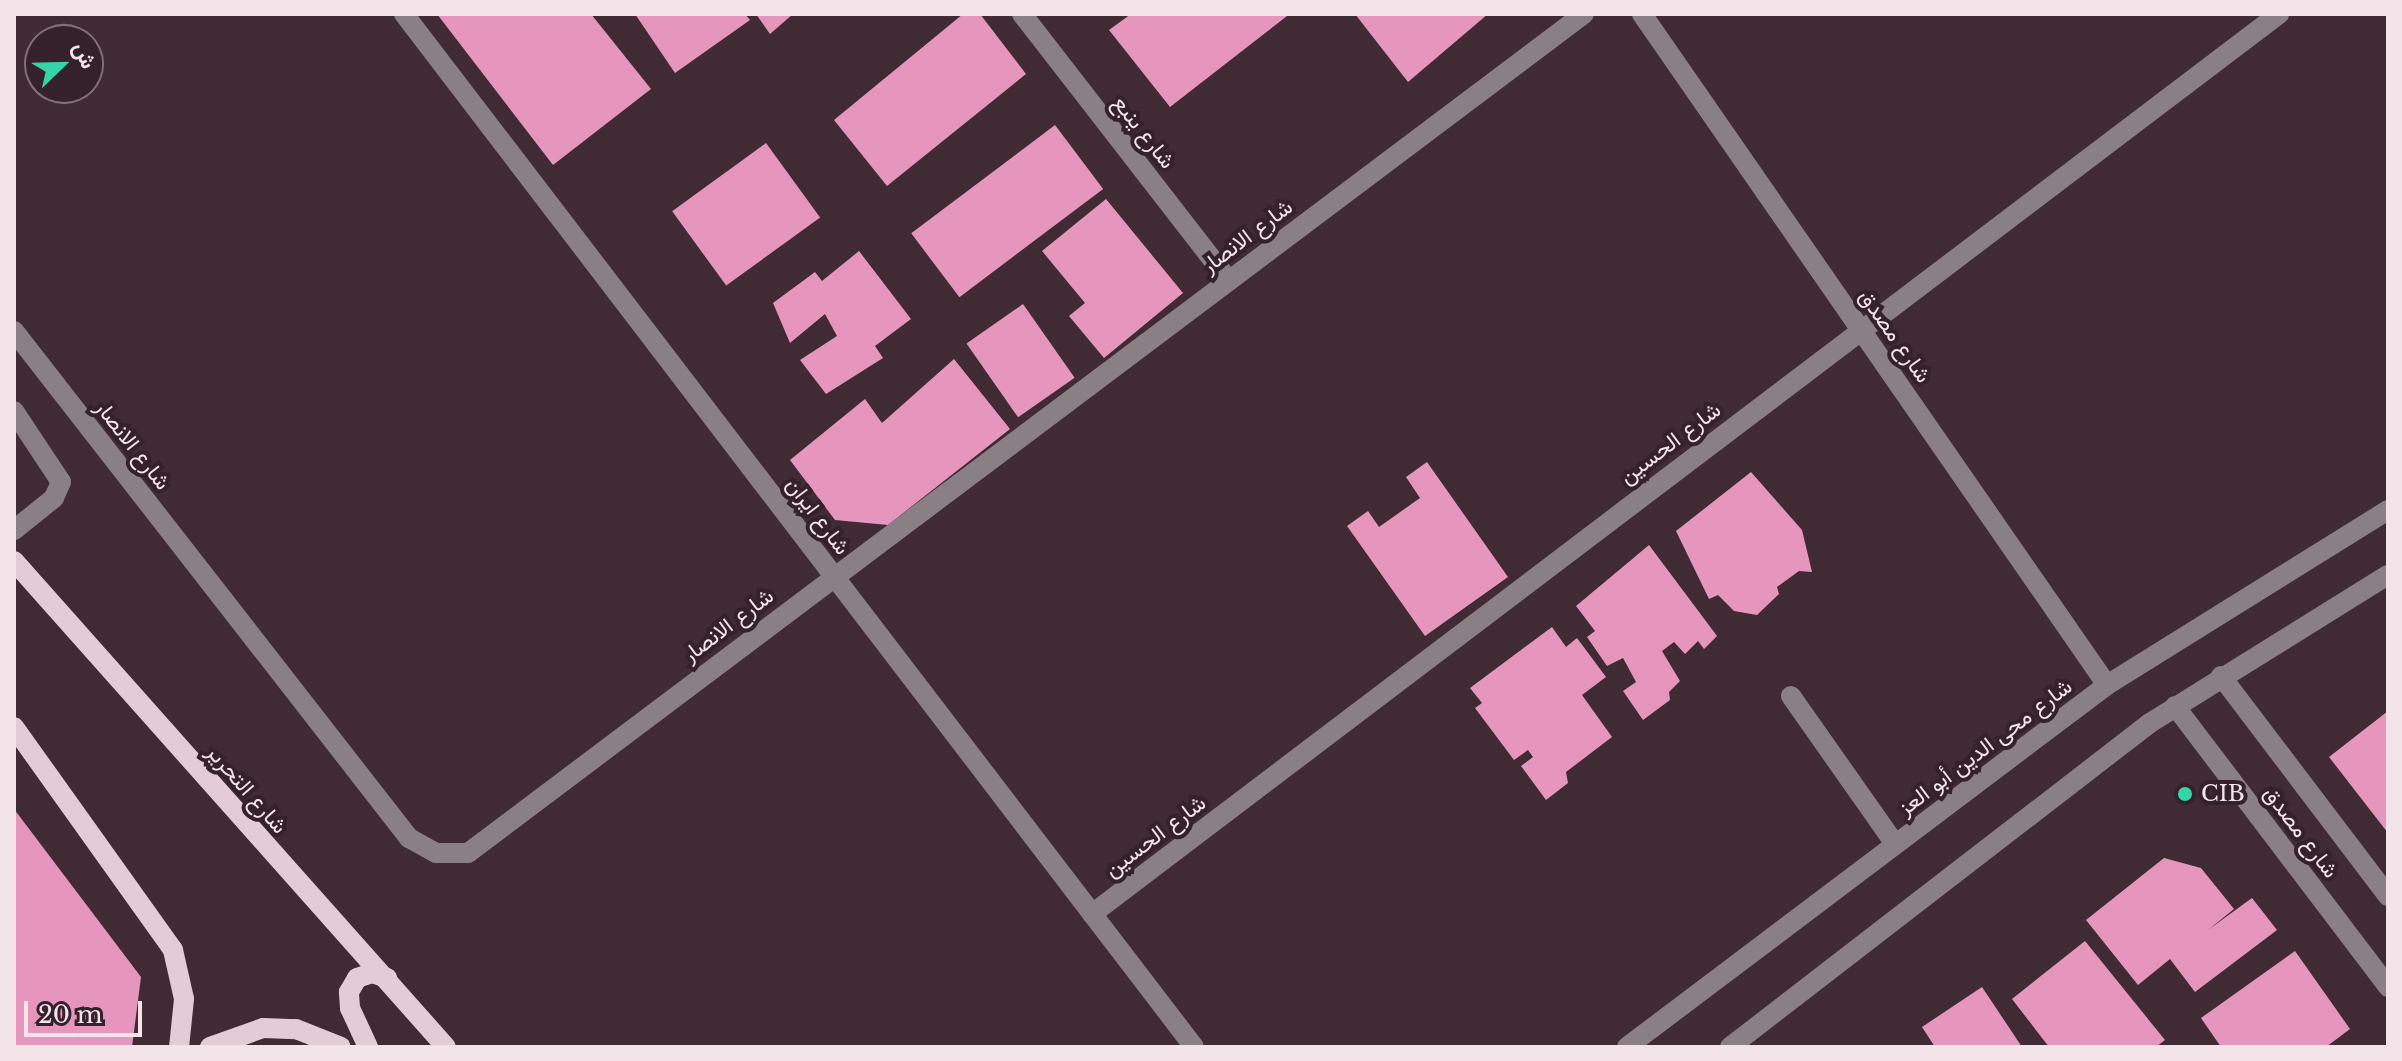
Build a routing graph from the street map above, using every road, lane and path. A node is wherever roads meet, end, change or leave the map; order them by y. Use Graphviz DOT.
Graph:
graph roads {
  1 [pos="404,14"];
  2 [pos="1022,14"];
  3 [pos="1584,14"];
  4 [pos="1642,14"];
  5 [pos="2279,14"];
  6 [pos="1228,280"];
  7 [pos="1860,328"];
  8 [pos="14,331"];
  9 [pos="14,411"];
  10 [pos="2388,510"];
  11 [pos="14,530"];
  12 [pos="14,561"];
  13 [pos="2388,575"];
  14 [pos="833,576"];
  15 [pos="2221,676"];
  16 [pos="2107,685"];
  17 [pos="1791,696"];
  18 [pos="2175,706"];
  19 [pos="16,732"];
  20 [pos="1895,844"];
  21 [pos="2388,896"];
  22 [pos="1092,914"];
  23 [pos="387,978"];
  24 [pos="2388,987"];
  25 [pos="179,1047"];
  26 [pos="210,1047"];
  27 [pos="341,1047"];
  28 [pos="368,1047"];
  29 [pos="446,1047"];
  30 [pos="1194,1047"];
  31 [pos="1627,1047"];
  32 [pos="1730,1047"];
  1 -- 14 [label="street, شارع ايران"];
  2 -- 6 [label="street, شارع ينبع"];
  3 -- 6 [label="street, شارع الانصار"];
  4 -- 7 [label="street, شارع مصدق"];
  5 -- 7 [label="street, شارع الحسين"];
  6 -- 14 [label="street, شارع الانصار"];
  7 -- 16 [label="street, شارع مصدق"];
  7 -- 22 [label="street, شارع الحسين"];
  8 -- 14 [label="street, شارع الانصار"];
  9 -- 11 [label="street"];
  10 -- 16 [label="street, شارع محى الدين أبو العز"];
  12 -- 23 [label="main road, شارع التحرير"];
  13 -- 15 [label="street"];
  14 -- 22 [label="street, شارع ايران"];
  15 -- 18 [label="street"];
  15 -- 21 [label="street, شارع مصدق"];
  16 -- 20 [label="street, شارع محى الدين أبو العز"];
  17 -- 20 [label="street"];
  18 -- 24 [label="street, شارع مصدق"];
  18 -- 32 [label="street"];
  19 -- 25 [label="main road"];
  20 -- 31 [label="street, شارع محى الدين أبو العز"];
  22 -- 30 [label="street, شارع ايران"];
  23 -- 28 [label="main road"];
  23 -- 29 [label="main road, شارع التحرير"];
  26 -- 27 [label="main road"];
}
